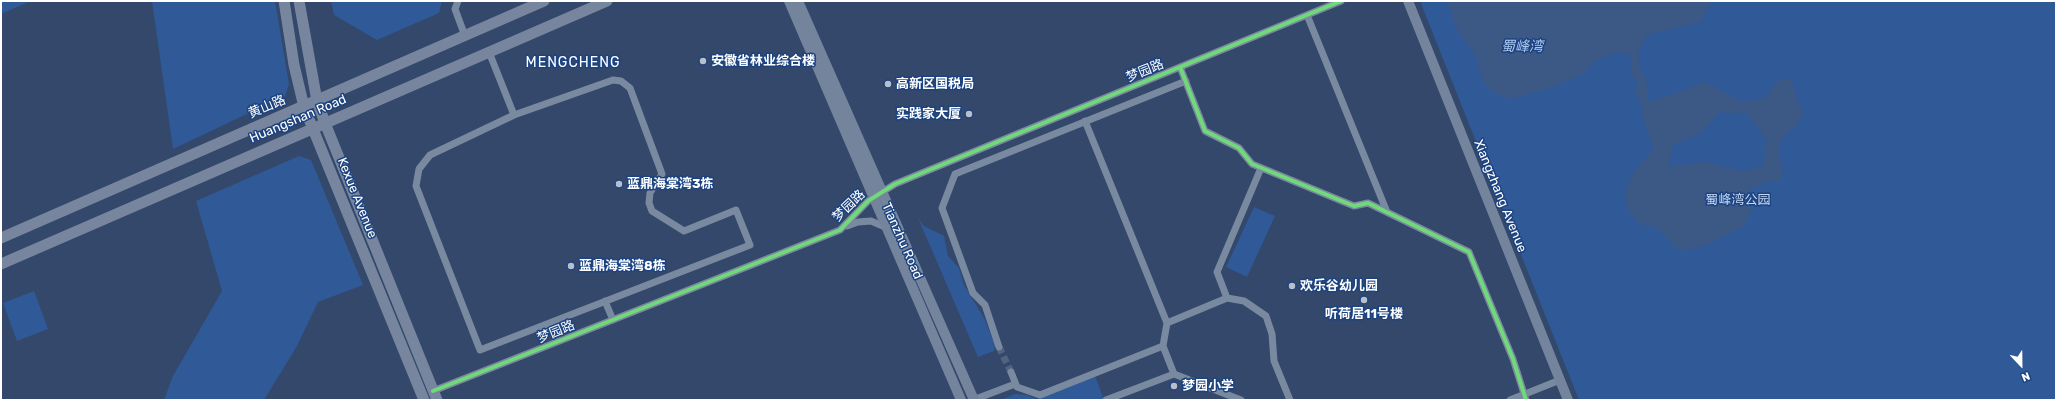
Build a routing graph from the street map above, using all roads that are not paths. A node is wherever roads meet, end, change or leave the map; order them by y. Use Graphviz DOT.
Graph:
graph roads {
  1 [pos="284,1"];
  2 [pos="299,1"];
  3 [pos="458,1"];
  4 [pos="544,1"];
  5 [pos="607,1"];
  6 [pos="789,1"];
  7 [pos="798,1"];
  8 [pos="1341,1"];
  9 [pos="1404,1"];
  10 [pos="1408,1"];
  11 [pos="1307,15"];
  12 [pos="465,36"];
  13 [pos="489,52"];
  14 [pos="1180,67"];
  15 [pos="1186,82"];
  16 [pos="317,101"];
  17 [pos="304,107"];
  18 [pos="514,115"];
  19 [pos="1085,121"];
  20 [pos="325,123"];
  21 [pos="313,128"];
  22 [pos="1261,168"];
  23 [pos="877,194"];
  24 [pos="1387,212"];
  25 [pos="885,226"];
  26 [pos="845,227"];
  27 [pos="1,238"];
  28 [pos="1,264"];
  29 [pos="1227,298"];
  30 [pos="605,301"];
  31 [pos="613,320"];
  32 [pos="1167,322"];
  33 [pos="1163,346"];
  34 [pos="999,347"];
  35 [pos="1011,372"];
  36 [pos="1174,374"];
  37 [pos="1555,382"];
  38 [pos="1015,384"];
  39 [pos="435,396"];
  40 [pos="1040,397"];
  41 [pos="1525,397"];
  42 [pos="424,400"];
  43 [pos="961,400"];
  44 [pos="974,400"];
  45 [pos="1106,400"];
  46 [pos="1241,400"];
  47 [pos="1290,400"];
  48 [pos="1510,400"];
  49 [pos="1562,400"];
  50 [pos="1568,400"];
  1 -- 17 [label="main road, Kexue Avenue"];
  2 -- 16 [label="main road, Kexue Avenue"];
  3 -- 12 [label="street"];
  4 -- 12 [label="main road, 黄山路"];
  5 -- 13 [label="main road, Huangshan Road"];
  6 -- 23 [label="street, Tianzhu Road"];
  7 -- 23 [label="street, Tianzhu Road"];
  8 -- 11 [label="street, 梦园路"];
  9 -- 37 [label="street, Xiangzhang Avenue"];
  10 -- 50 [label="street, Xiangzhang Avenue"];
  11 -- 14 [label="street, 梦园路"];
  11 -- 24 [label="street"];
  12 -- 16 [label="main road, 黄山路"];
  13 -- 18 [label="street"];
  13 -- 20 [label="main road, Huangshan Road"];
  14 -- 15 [label="street"];
  14 -- 23 [label="street, 梦园路"];
  15 -- 19 [label="street"];
  15 -- 22 [label="street"];
  16 -- 17 [label="main road, 黄山路"];
  16 -- 20 [label="main road, Kexue Avenue"];
  17 -- 21 [label="main road, Kexue Avenue"];
  17 -- 27 [label="main road, 黄山路"];
  18 -- 30 [label="street"];
  18 -- 30 [label="street"];
  19 -- 32 [label="street"];
  19 -- 34 [label="street"];
  20 -- 21 [label="main road, Huangshan Road"];
  20 -- 39 [label="main road, Kexue Avenue"];
  21 -- 28 [label="main road, Huangshan Road"];
  21 -- 42 [label="main road, Kexue Avenue"];
  22 -- 24 [label="street"];
  22 -- 29 [label="street"];
  23 -- 25 [label="street, Tianzhu Road"];
  23 -- 26 [label="street, 梦园路"];
  23 -- 44 [label="street, Tianzhu Road"];
  24 -- 41 [label="street"];
  25 -- 26 [label="street"];
  25 -- 43 [label="street, Tianzhu Road"];
  26 -- 31 [label="street, 梦园路"];
  29 -- 32 [label="street"];
  29 -- 47 [label="street"];
  30 -- 31 [label="street"];
  31 -- 39 [label="street, 梦园路"];
  32 -- 33 [label="street"];
  33 -- 36 [label="street"];
  33 -- 40 [label="street"];
  35 -- 38 [label="street"];
  36 -- 45 [label="street"];
  36 -- 46 [label="street"];
  37 -- 41 [label="street"];
  37 -- 49 [label="street, Xiangzhang Avenue"];
  38 -- 40 [label="street"];
  38 -- 44 [label="street"];
  41 -- 48 [label="street"];
}
